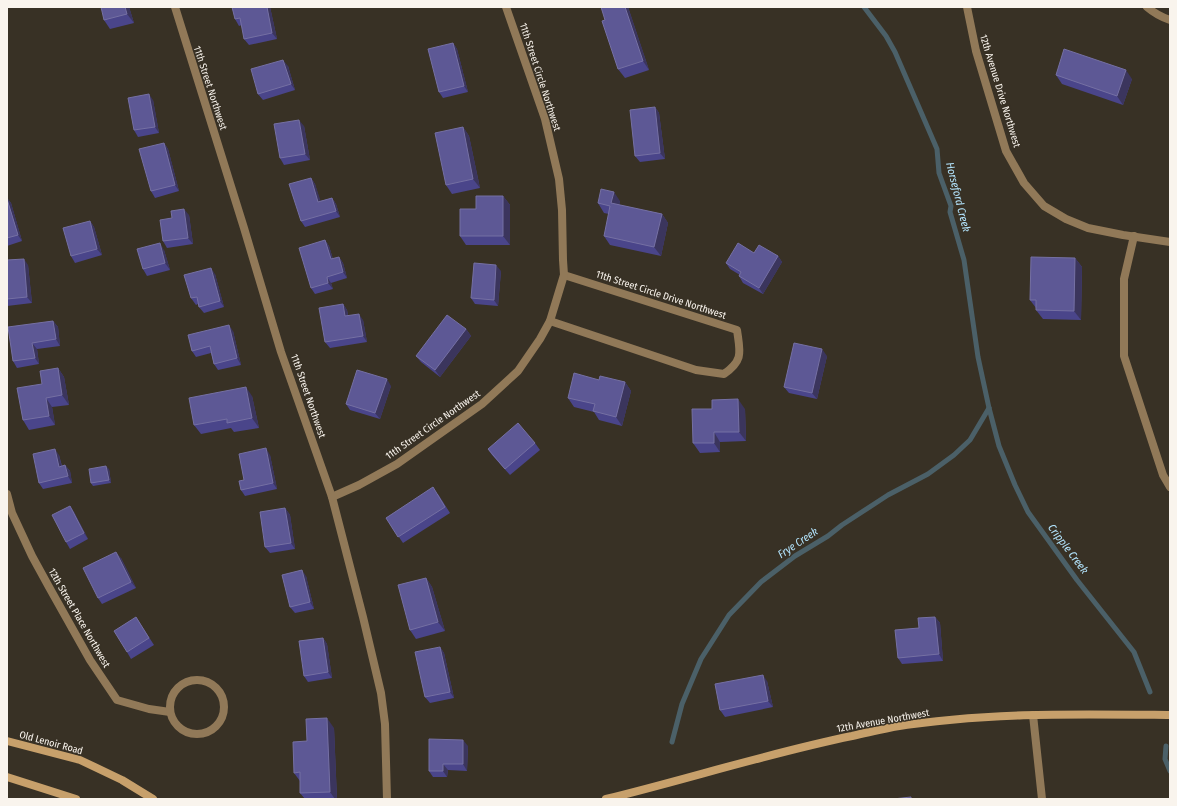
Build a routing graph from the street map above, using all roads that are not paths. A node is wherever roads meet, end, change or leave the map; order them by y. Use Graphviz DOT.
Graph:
graph roads {
  1 [pos="175,7"];
  2 [pos="506,7"];
  3 [pos="967,7"];
  4 [pos="1147,7"];
  5 [pos="1170,20"];
  6 [pos="1134,236"];
  7 [pos="1170,242"];
  8 [pos="564,275"];
  9 [pos="550,321"];
  10 [pos="1170,487"];
  11 [pos="7,494"];
  12 [pos="332,497"];
  13 [pos="170,712"];
  14 [pos="1033,715"];
  15 [pos="1170,715"];
  16 [pos="7,741"];
  17 [pos="7,777"];
  18 [pos="76,799"];
  19 [pos="153,799"];
  20 [pos="388,799"];
  21 [pos="606,799"];
  22 [pos="1042,799"];
  1 -- 12 [label="street, 11th Street Northwest"];
  2 -- 8 [label="street, 11th Street Circle Northwest"];
  3 -- 6 [label="street, 12th Avenue Drive Northwest"];
  4 -- 5 [label="street"];
  6 -- 7 [label="street, 12th Avenue Drive Northwest"];
  6 -- 10 [label="street"];
  8 -- 9 [label="street, 11th Street Circle Northwest"];
  8 -- 9 [label="street, 11th Street Circle Drive Northwest"];
  9 -- 12 [label="street, 11th Street Circle Northwest"];
  11 -- 13 [label="street, 12th Street Place Northwest"];
  12 -- 20 [label="street, 11th Street Northwest"];
  13 -- 13 [label="street"];
  14 -- 15 [label="main road, 12th Avenue Northwest"];
  14 -- 21 [label="main road, 12th Avenue Northwest"];
  14 -- 22 [label="street"];
  16 -- 19 [label="main road, Old Lenoir Road"];
  17 -- 18 [label="main road"];
}
